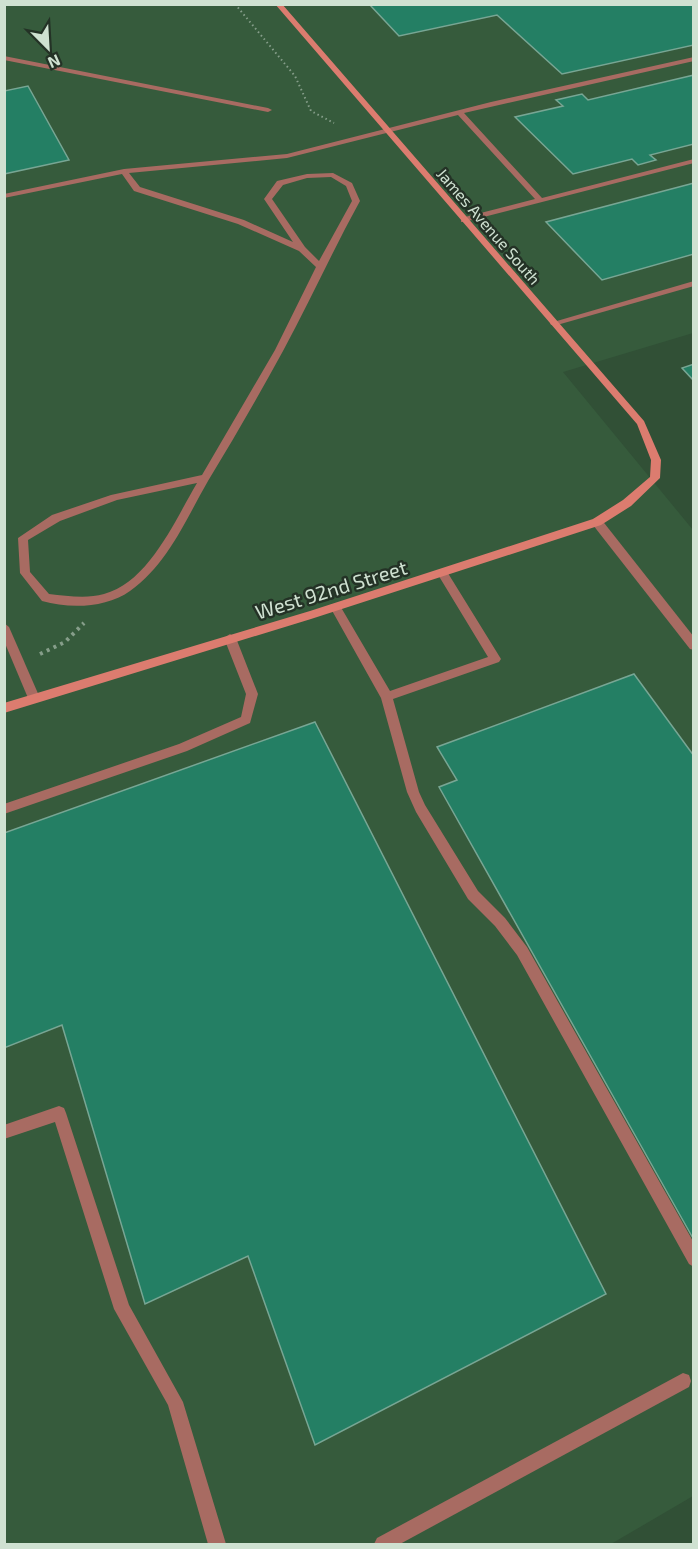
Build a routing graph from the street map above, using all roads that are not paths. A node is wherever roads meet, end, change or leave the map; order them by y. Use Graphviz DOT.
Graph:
graph roads {
  1 [pos="278,4"];
  2 [pos="4,58"];
  3 [pos="693,59"];
  4 [pos="268,110"];
  5 [pos="459,112"];
  6 [pos="387,131"];
  7 [pos="693,161"];
  8 [pos="124,171"];
  9 [pos="4,196"];
  10 [pos="540,200"];
  11 [pos="464,219"];
  12 [pos="302,249"];
  13 [pos="320,267"];
  14 [pos="693,283"];
  15 [pos="554,323"];
  16 [pos="205,478"];
  17 [pos="655,478"];
  18 [pos="597,522"];
  19 [pos="442,573"];
  20 [pos="335,607"];
  21 [pos="4,627"];
  22 [pos="230,638"];
  23 [pos="693,646"];
  24 [pos="387,697"];
  25 [pos="34,698"];
  26 [pos="4,708"];
  27 [pos="4,808"];
  28 [pos="4,1132"];
  29 [pos="693,1258"];
  30 [pos="683,1381"];
  31 [pos="217,1545"];
  32 [pos="383,1545"];
  1 -- 6 [label="street, James Avenue South"];
  2 -- 4 [label="lane"];
  3 -- 5 [label="lane"];
  5 -- 6 [label="lane"];
  5 -- 10 [label="lane"];
  6 -- 8 [label="lane"];
  6 -- 11 [label="street, James Avenue South"];
  7 -- 10 [label="lane"];
  8 -- 9 [label="lane"];
  8 -- 12 [label="lane"];
  10 -- 11 [label="lane"];
  11 -- 15 [label="street, James Avenue South"];
  12 -- 13 [label="lane"];
  12 -- 13 [label="lane"];
  13 -- 16 [label="lane"];
  14 -- 15 [label="lane"];
  15 -- 17 [label="street, James Avenue South"];
  16 -- 16 [label="lane"];
  17 -- 18 [label="street, West 92nd Street"];
  18 -- 19 [label="street, West 92nd Street"];
  18 -- 23 [label="lane"];
  19 -- 20 [label="street, West 92nd Street"];
  19 -- 24 [label="lane"];
  20 -- 22 [label="street, West 92nd Street"];
  20 -- 24 [label="lane"];
  21 -- 25 [label="lane"];
  22 -- 25 [label="street, West 92nd Street"];
  22 -- 27 [label="lane"];
  24 -- 29 [label="lane"];
  25 -- 26 [label="street, West 92nd Street"];
  28 -- 31 [label="lane"];
  30 -- 32 [label="lane"];
}
